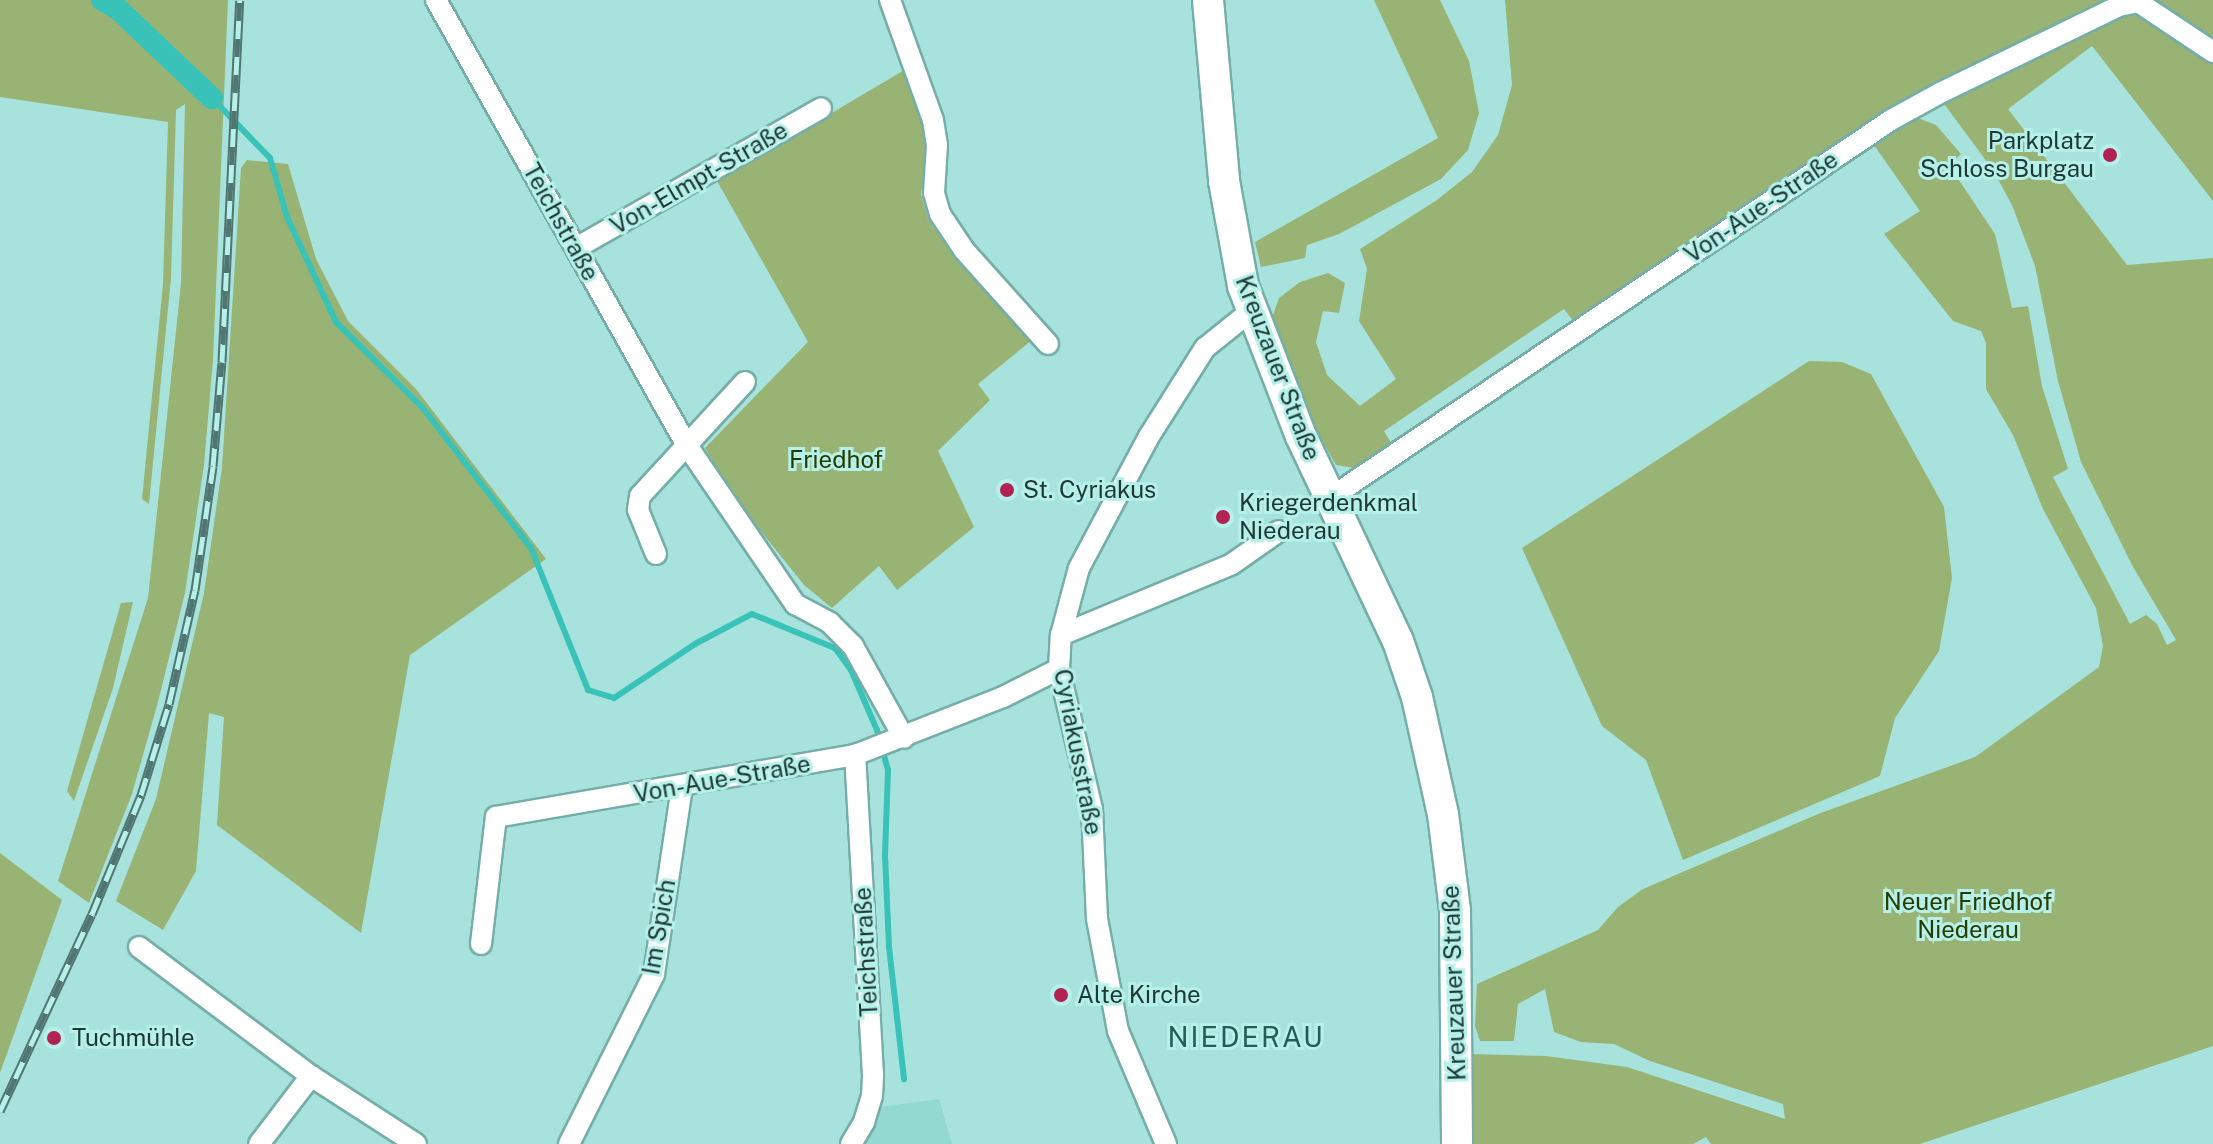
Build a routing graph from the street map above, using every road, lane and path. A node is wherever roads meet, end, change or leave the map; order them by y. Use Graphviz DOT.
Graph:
graph roads {
  1 [pos="436,0"];
  2 [pos="890,0"];
  3 [pos="1208,0"];
  4 [pos="2213,52"];
  5 [pos="821,108"];
  6 [pos="576,248"];
  7 [pos="1251,311"];
  8 [pos="1048,344"];
  9 [pos="745,382"];
  10 [pos="686,444"];
  11 [pos="1330,498"];
  12 [pos="1279,531"];
  13 [pos="656,554"];
  14 [pos="1061,635"];
  15 [pos="1059,669"];
  16 [pos="898,740"];
  17 [pos="863,752"];
  18 [pos="682,787"];
  19 [pos="481,944"];
  20 [pos="139,947"];
  21 [pos="311,1076"];
  22 [pos="259,1144"];
  23 [pos="416,1144"];
  24 [pos="569,1144"];
  25 [pos="851,1144"];
  26 [pos="1166,1144"];
  27 [pos="1457,1144"];
  1 -- 6 [label="street, Teichstraße"];
  2 -- 8 [label="street"];
  3 -- 7 [label="main road, Kreuzauer Straße"];
  4 -- 11 [label="street, Von-Aue-Straße"];
  5 -- 6 [label="street, Von-Elmpt-Straße"];
  6 -- 10 [label="street, Teichstraße"];
  7 -- 11 [label="main road, Kreuzauer Straße"];
  7 -- 14 [label="street, Cyriakusstraße"];
  9 -- 10 [label="street"];
  10 -- 13 [label="street"];
  10 -- 16 [label="street, Teichstraße"];
  11 -- 27 [label="main road, Kreuzauer Straße"];
  12 -- 14 [label="street"];
  14 -- 15 [label="street, Cyriakusstraße"];
  15 -- 16 [label="street, Von-Aue-Straße"];
  15 -- 26 [label="street, Cyriakusstraße"];
  16 -- 17 [label="street, Von-Aue-Straße"];
  17 -- 18 [label="street, Von-Aue-Straße"];
  17 -- 25 [label="street, Teichstraße"];
  18 -- 19 [label="street, Von-Aue-Straße"];
  18 -- 24 [label="street, Im Spich"];
  20 -- 21 [label="street"];
  21 -- 22 [label="street"];
  21 -- 23 [label="street"];
}
